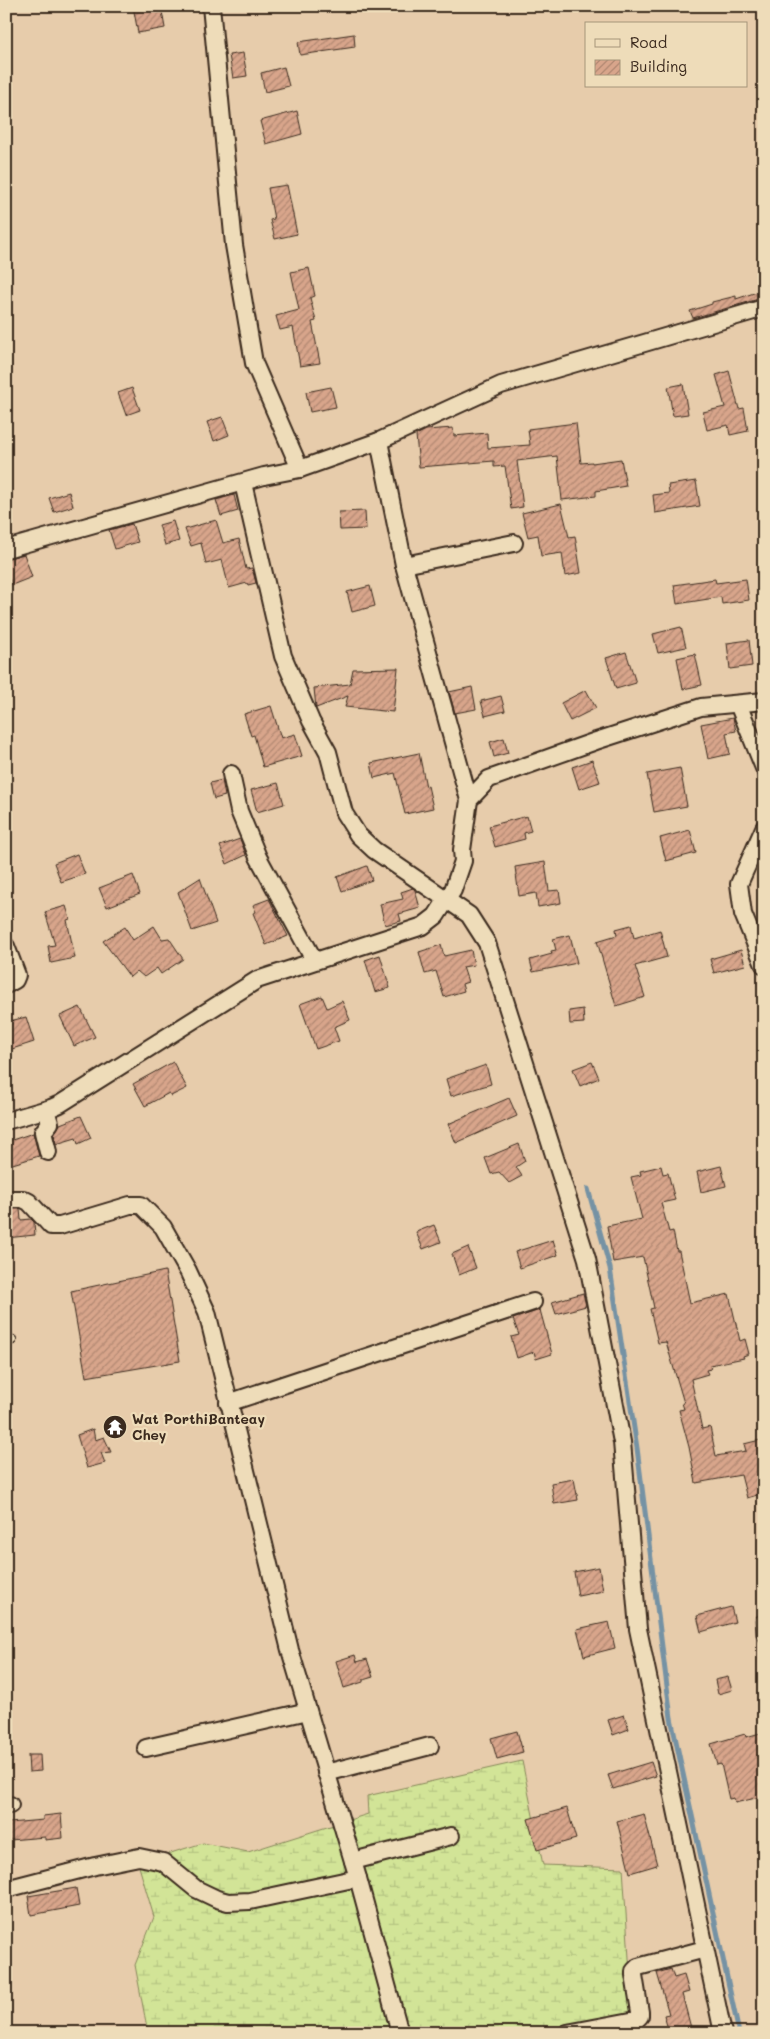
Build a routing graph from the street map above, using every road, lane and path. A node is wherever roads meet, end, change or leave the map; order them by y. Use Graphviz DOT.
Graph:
graph roads {
  1 [pos="211,6"];
  2 [pos="764,308"];
  3 [pos="378,440"];
  4 [pos="293,467"];
  5 [pos="243,483"];
  6 [pos="514,543"];
  7 [pos="6,549"];
  8 [pos="404,565"];
  9 [pos="764,701"];
  10 [pos="738,704"];
  11 [pos="764,768"];
  12 [pos="231,774"];
  13 [pos="469,800"];
  14 [pos="764,828"];
  15 [pos="450,896"];
  16 [pos="6,946"];
  17 [pos="314,960"];
  18 [pos="764,965"];
  19 [pos="6,986"];
  20 [pos="46,1110"];
  21 [pos="6,1121"];
  22 [pos="48,1152"];
  23 [pos="6,1199"];
  24 [pos="533,1302"];
  25 [pos="228,1403"];
  26 [pos="760,1620"];
  27 [pos="764,1639"];
  28 [pos="308,1711"];
  29 [pos="430,1746"];
  30 [pos="146,1748"];
  31 [pos="326,1773"];
  32 [pos="451,1836"];
  33 [pos="353,1861"];
  34 [pos="358,1878"];
  35 [pos="6,1889"];
  36 [pos="705,1949"];
  37 [pos="400,2033"];
  38 [pos="567,2033"];
  39 [pos="722,2033"];
  1 -- 4 [label="street"];
  2 -- 3 [label="street"];
  3 -- 4 [label="street"];
  3 -- 8 [label="street"];
  4 -- 5 [label="street"];
  5 -- 7 [label="street"];
  5 -- 15 [label="street"];
  6 -- 8 [label="street"];
  8 -- 13 [label="street"];
  9 -- 10 [label="street"];
  10 -- 11 [label="street"];
  10 -- 13 [label="street"];
  12 -- 17 [label="street"];
  13 -- 15 [label="street"];
  14 -- 18 [label="street"];
  15 -- 17 [label="street"];
  15 -- 36 [label="street"];
  16 -- 19 [label="street"];
  17 -- 20 [label="street"];
  20 -- 21 [label="street"];
  20 -- 22 [label="street"];
  23 -- 25 [label="street"];
  24 -- 25 [label="street"];
  25 -- 28 [label="street"];
  26 -- 27 [label="lane"];
  28 -- 30 [label="street"];
  28 -- 31 [label="street"];
  29 -- 31 [label="street"];
  31 -- 33 [label="street"];
  32 -- 33 [label="street"];
  33 -- 34 [label="street"];
  34 -- 35 [label="street"];
  34 -- 37 [label="street"];
  36 -- 38 [label="street"];
  36 -- 39 [label="street"];
}
